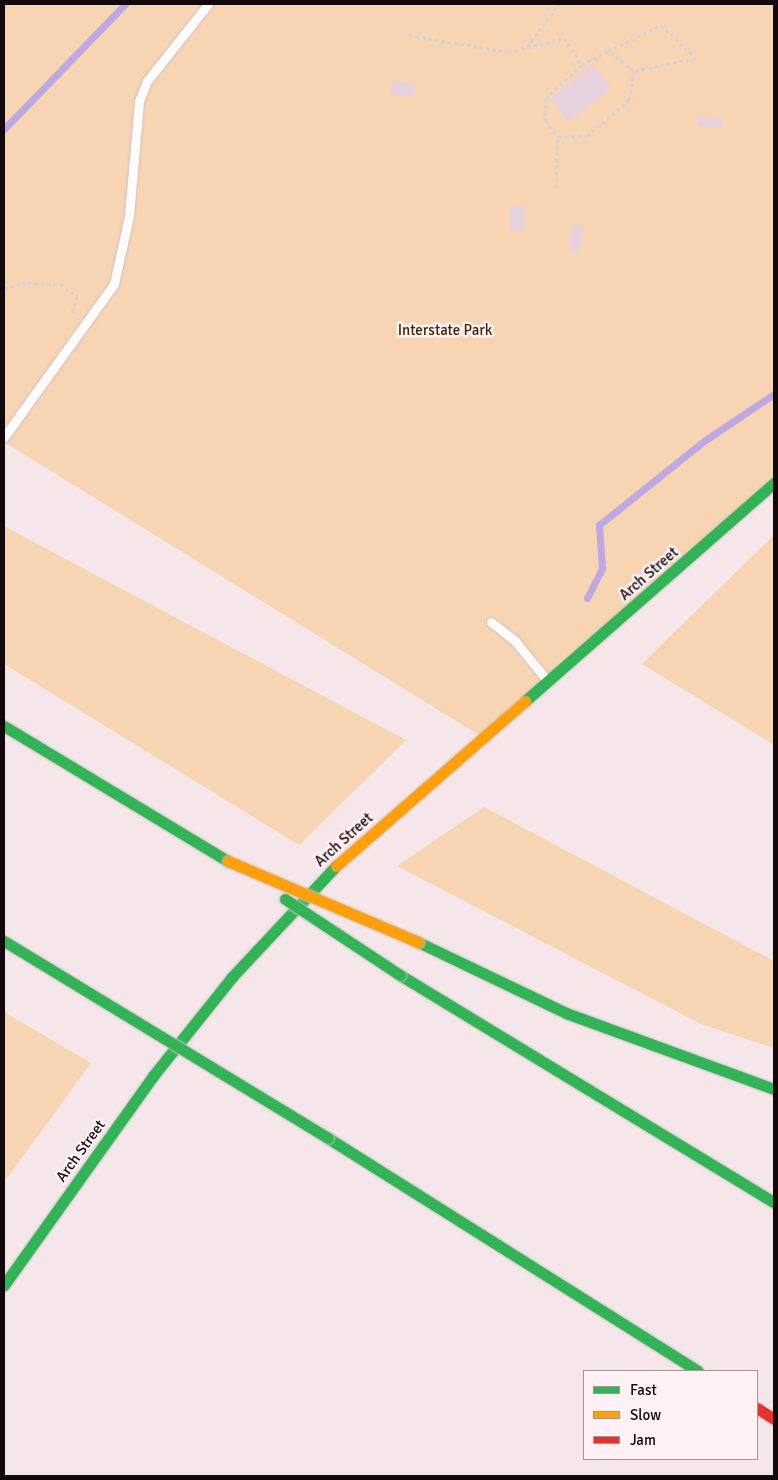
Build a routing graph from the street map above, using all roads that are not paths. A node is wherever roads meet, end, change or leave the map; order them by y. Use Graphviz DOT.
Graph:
graph roads {
  1 [pos="208,4"];
  2 [pos="4,437"];
  3 [pos="774,483"];
  4 [pos="492,622"];
  5 [pos="548,681"];
  6 [pos="4,726"];
  7 [pos="228,860"];
  8 [pos="4,941"];
  9 [pos="774,1089"];
  10 [pos="774,1202"];
  11 [pos="4,1285"];
  12 [pos="696,1370"];
  13 [pos="758,1409"];
  14 [pos="774,1419"];
  1 -- 2 [label="lane"];
  3 -- 5 [label="main road, Arch Street"];
  4 -- 5 [label="lane"];
  5 -- 11 [label="main road, Arch Street"];
  6 -- 7 [label="main road"];
  7 -- 9 [label="main road, bridge"];
  7 -- 10 [label="main road, bridge"];
  8 -- 12 [label="main road, bridge"];
  13 -- 14 [label="main road"];
}
